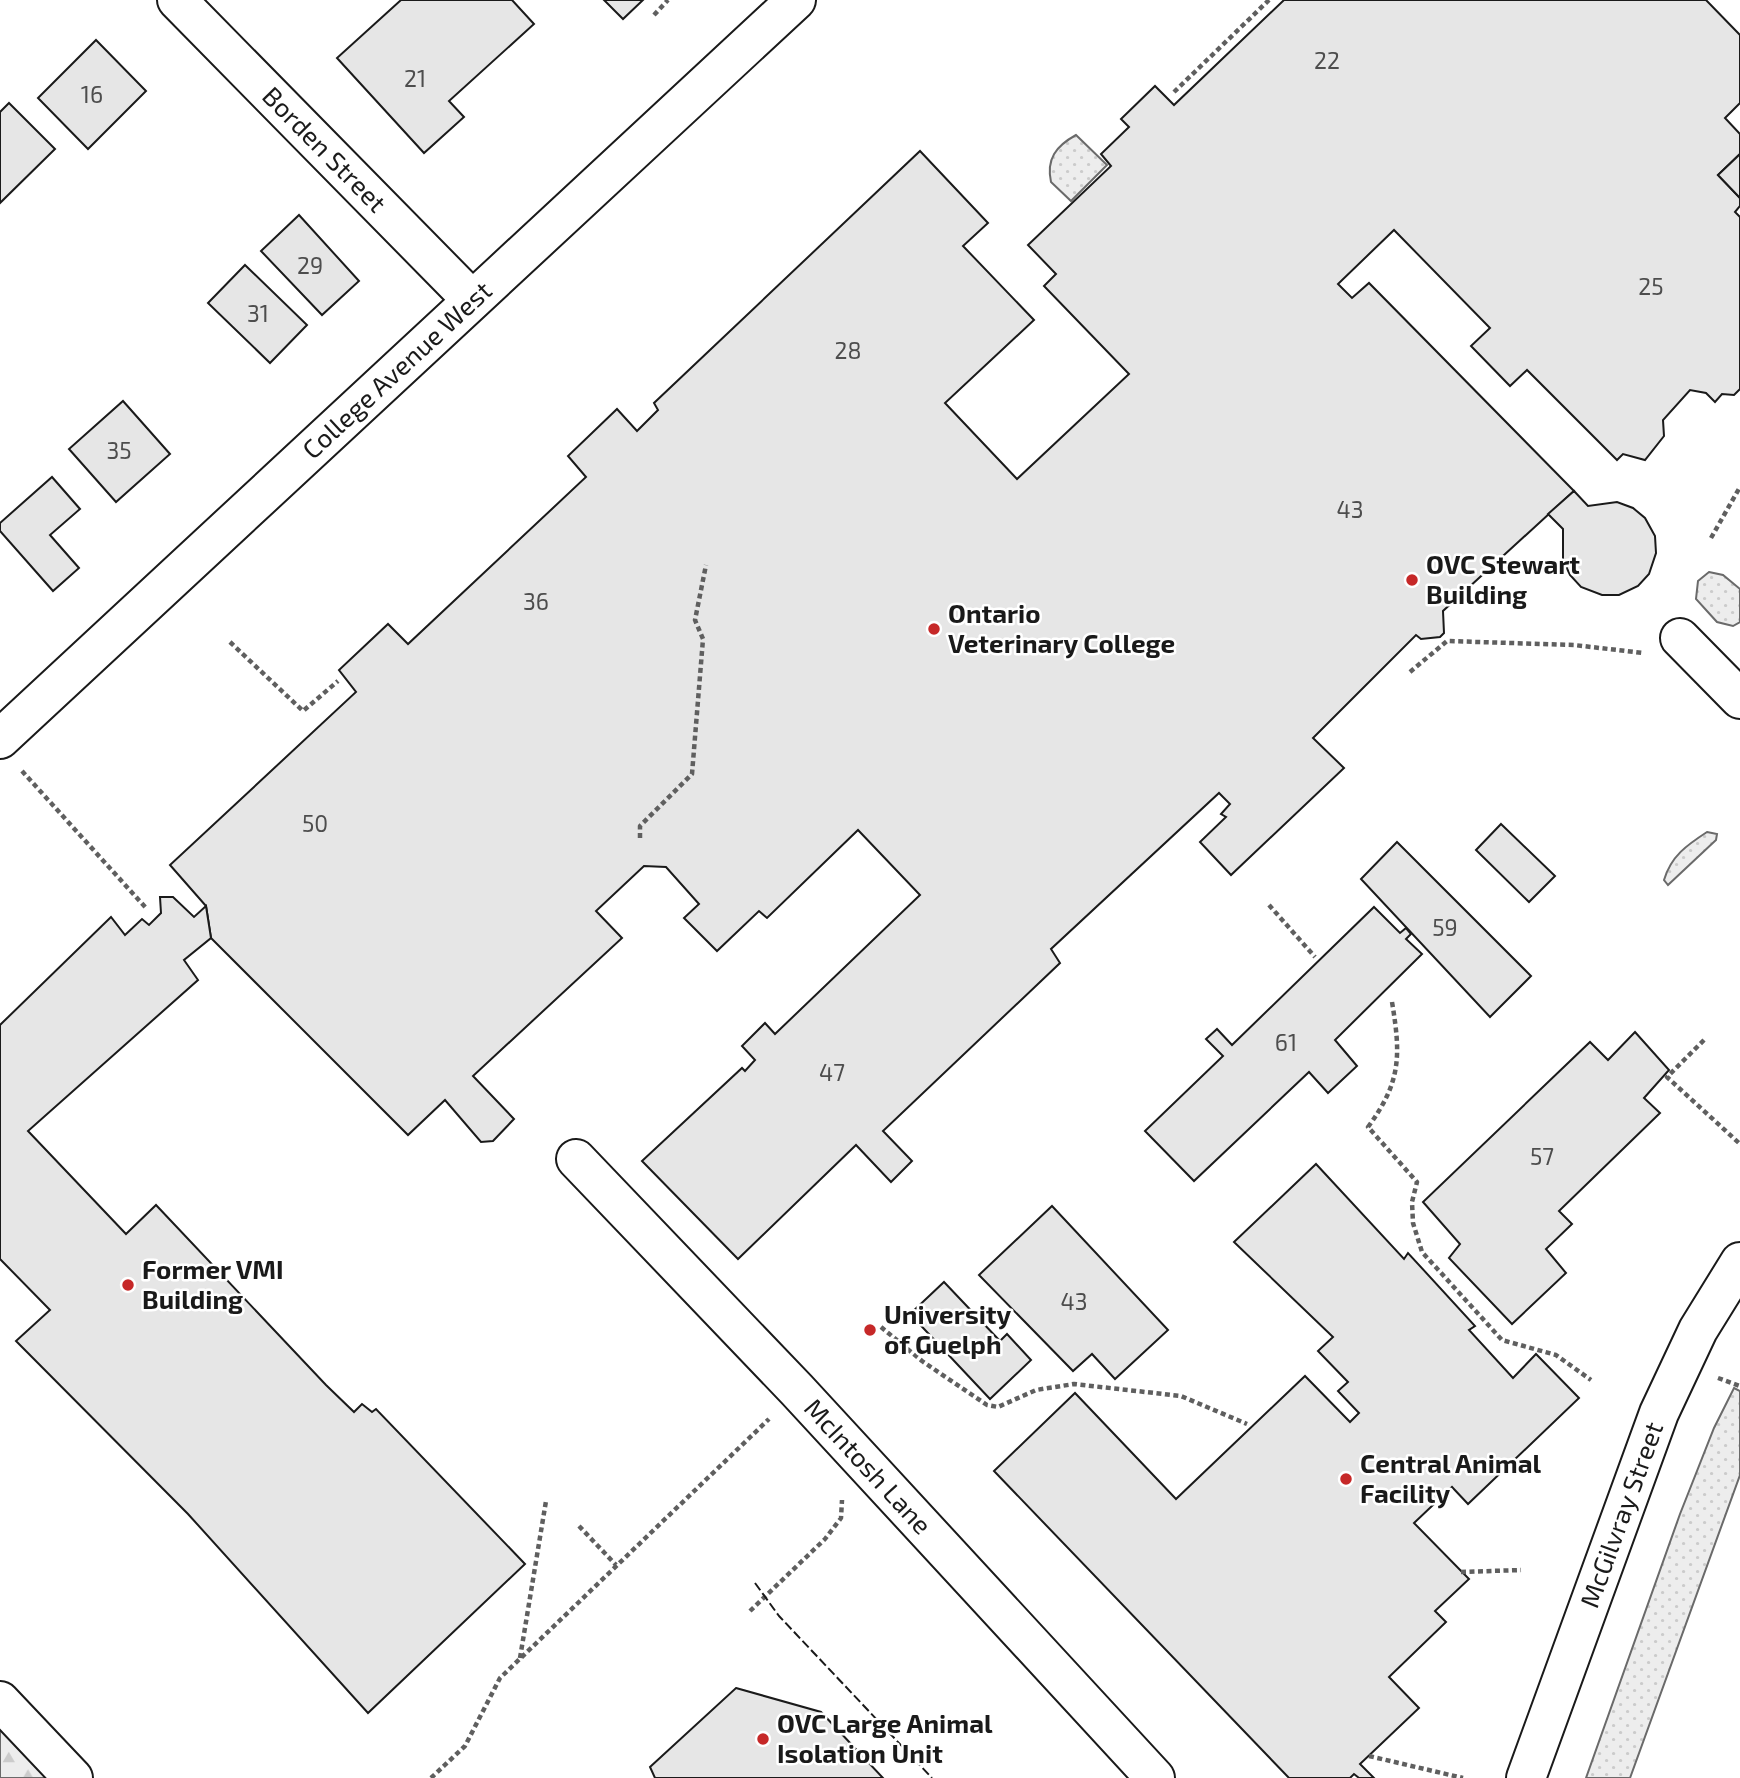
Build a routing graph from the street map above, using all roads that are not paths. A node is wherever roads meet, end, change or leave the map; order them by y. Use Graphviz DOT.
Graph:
graph roads {
  1 [pos="177,0"];
  2 [pos="796,0"];
  3 [pos="472,300"];
  4 [pos="1666,646"];
  5 [pos="1740,699"];
  6 [pos="9,753"];
  7 [pos="576,1159"];
  8 [pos="1740,1262"];
  9 [pos="0,1701"];
  10 [pos="73,1778"];
  11 [pos="1155,1778"];
  12 [pos="1526,1778"];
  1 -- 3 [label="street, Borden Street"];
  2 -- 3 [label="street, College Avenue West"];
  3 -- 6 [label="street, College Avenue West"];
  4 -- 5 [label="street"];
  7 -- 11 [label="street, McIntosh Lane"];
  8 -- 12 [label="street, McGilvray Street"];
  9 -- 10 [label="street"];
}
